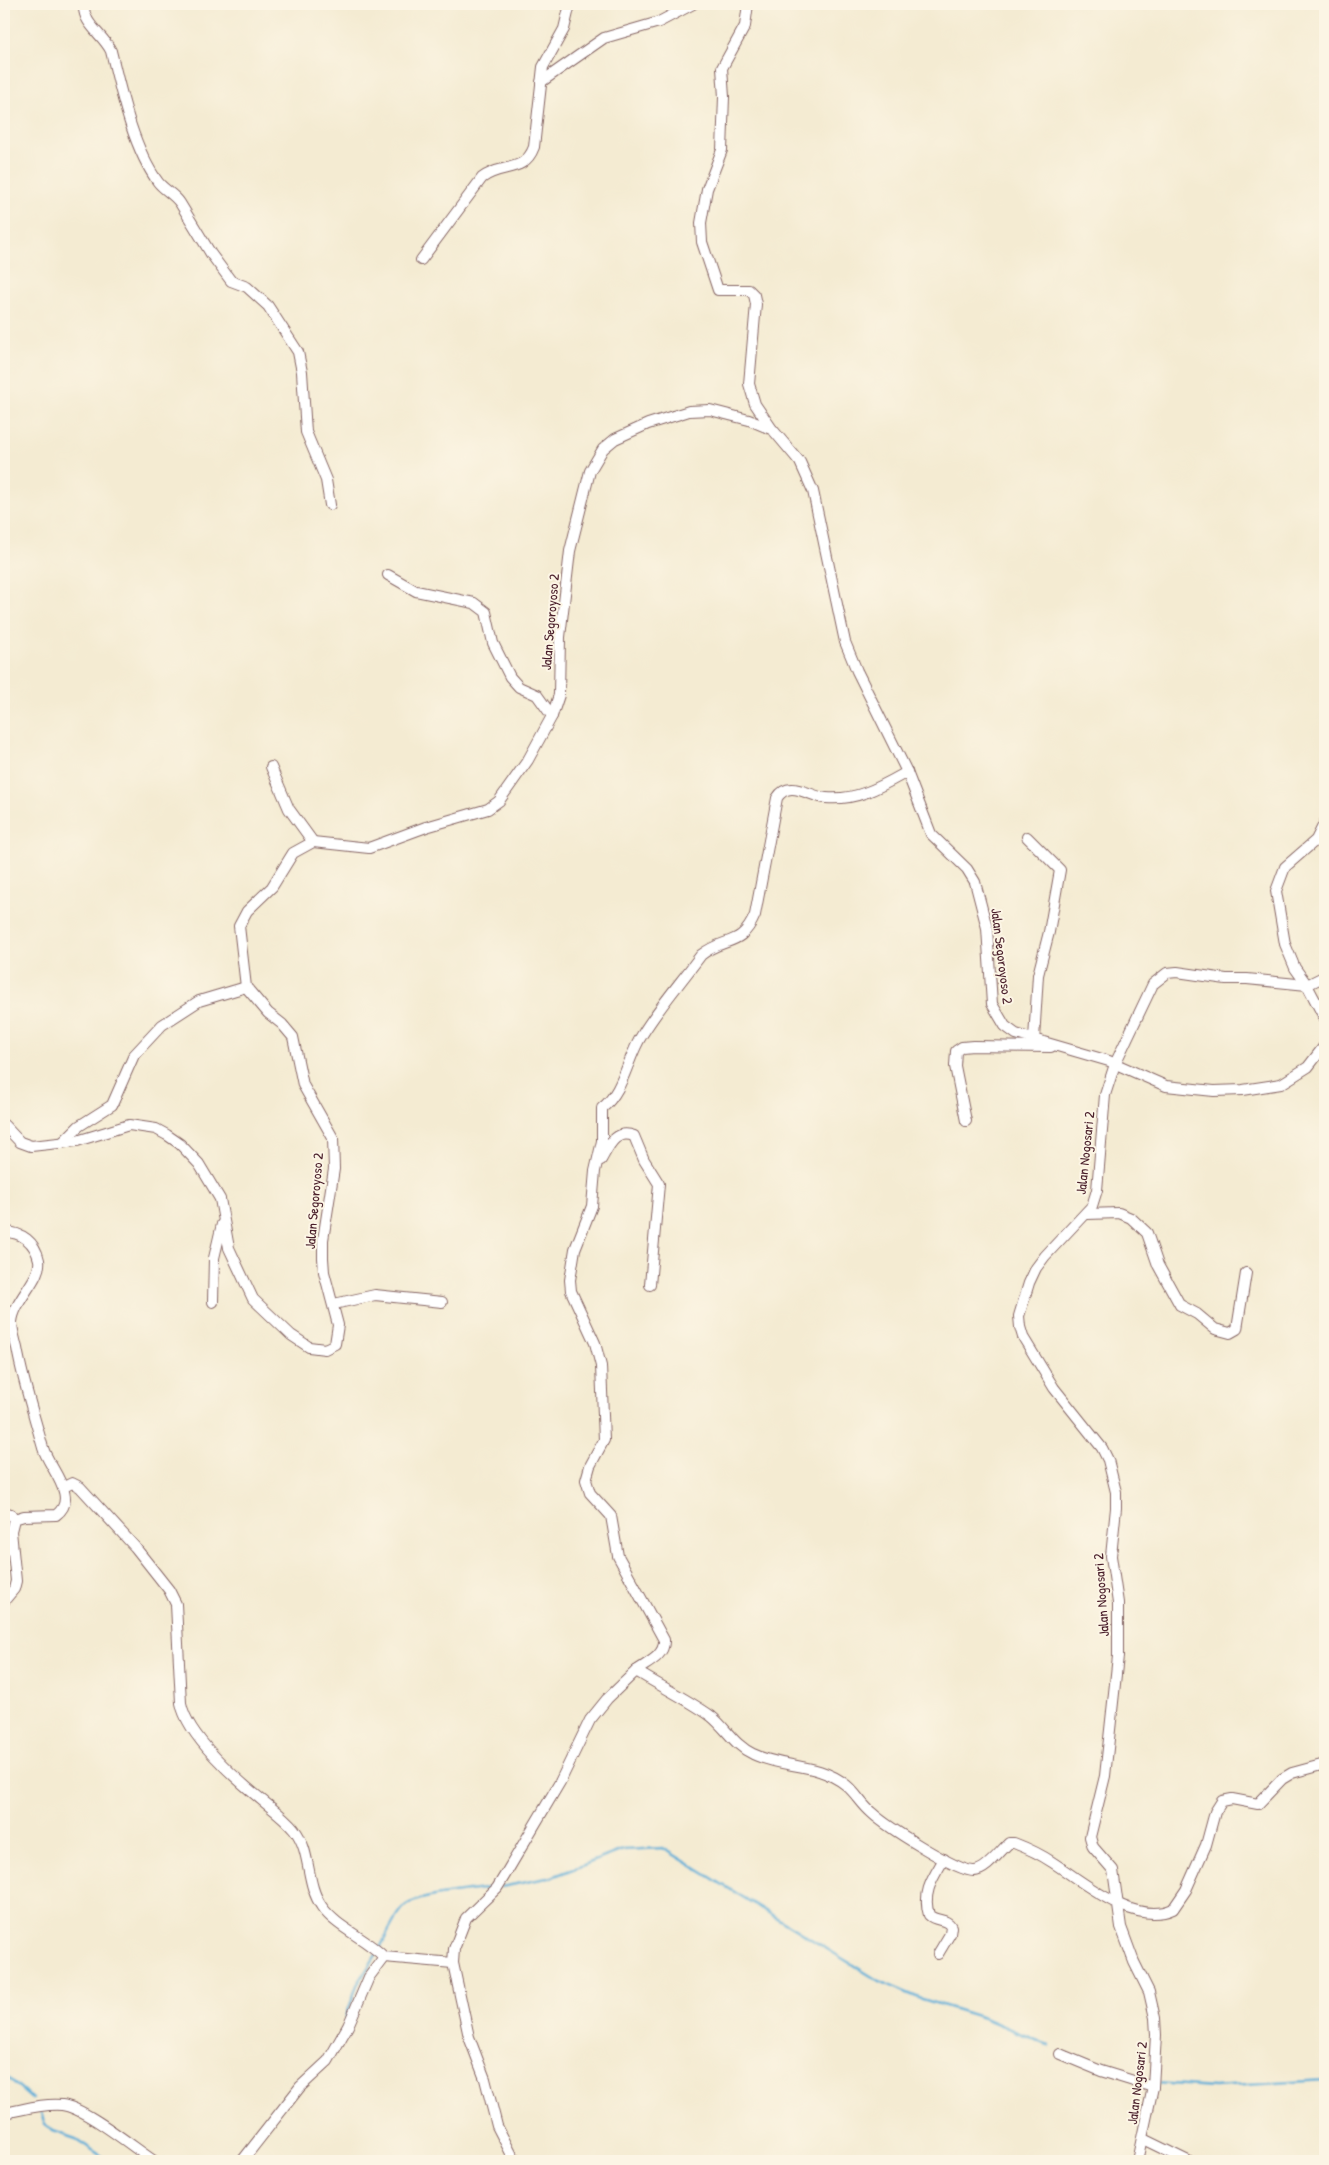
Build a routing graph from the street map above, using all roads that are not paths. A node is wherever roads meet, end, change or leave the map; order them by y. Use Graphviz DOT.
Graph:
graph roads {
  1 [pos="84,4"];
  2 [pos="570,4"];
  3 [pos="693,4"];
  4 [pos="748,4"];
  5 [pos="541,82"];
  6 [pos="421,260"];
  7 [pos="773,430"];
  8 [pos="330,505"];
  9 [pos="388,575"];
  10 [pos="552,716"];
  11 [pos="271,767"];
  12 [pos="907,772"];
  13 [pos="1325,822"];
  14 [pos="1027,837"];
  15 [pos="313,842"];
  16 [pos="1325,976"];
  17 [pos="1307,985"];
  18 [pos="246,987"];
  19 [pos="1325,1019"];
  20 [pos="1034,1039"];
  21 [pos="1325,1045"];
  22 [pos="1063,1048"];
  23 [pos="1115,1064"];
  24 [pos="966,1121"];
  25 [pos="4,1124"];
  26 [pos="62,1143"];
  27 [pos="595,1171"];
  28 [pos="1087,1214"];
  29 [pos="224,1218"];
  30 [pos="4,1232"];
  31 [pos="1246,1273"];
  32 [pos="650,1285"];
  33 [pos="213,1302"];
  34 [pos="442,1302"];
  35 [pos="334,1304"];
  36 [pos="64,1487"];
  37 [pos="4,1512"];
  38 [pos="14,1519"];
  39 [pos="4,1601"];
  40 [pos="636,1671"];
  41 [pos="1325,1764"];
  42 [pos="944,1859"];
  43 [pos="1116,1903"];
  44 [pos="938,1954"];
  45 [pos="384,1957"];
  46 [pos="453,1963"];
  47 [pos="1060,2054"];
  48 [pos="1153,2087"];
  49 [pos="4,2113"];
  50 [pos="1143,2139"];
  51 [pos="154,2161"];
  52 [pos="242,2161"];
  53 [pos="515,2161"];
  54 [pos="1137,2161"];
  55 [pos="1188,2161"];
  1 -- 8 [label="street"];
  2 -- 5 [label="street"];
  3 -- 5 [label="street"];
  4 -- 7 [label="street"];
  5 -- 6 [label="street"];
  7 -- 10 [label="street, Jalan Segoroyoso 2"];
  7 -- 12 [label="street, Jalan Segoroyoso 2"];
  9 -- 10 [label="street"];
  10 -- 15 [label="street, Jalan Segoroyoso 2"];
  11 -- 15 [label="street"];
  12 -- 20 [label="street, Jalan Segoroyoso 2"];
  12 -- 27 [label="street"];
  13 -- 17 [label="street"];
  14 -- 20 [label="street"];
  15 -- 18 [label="street"];
  16 -- 17 [label="street"];
  17 -- 19 [label="street"];
  17 -- 23 [label="street, Jalan Nogosari 2"];
  18 -- 26 [label="street"];
  18 -- 35 [label="street, Jalan Segoroyoso 2"];
  20 -- 22 [label="street, Jalan Segoroyoso 2"];
  21 -- 23 [label="street, Jalan Segoroyoso 2"];
  22 -- 23 [label="street, Jalan Segoroyoso 2"];
  22 -- 24 [label="street"];
  23 -- 28 [label="street, Jalan Nogosari 2"];
  25 -- 26 [label="street, Jalan Segoroyoso 2"];
  26 -- 29 [label="street, Jalan Segoroyoso 2"];
  27 -- 32 [label="street"];
  27 -- 40 [label="street"];
  28 -- 31 [label="street"];
  28 -- 43 [label="street, Jalan Nogosari 2"];
  29 -- 33 [label="street"];
  29 -- 35 [label="street, Jalan Segoroyoso 2"];
  30 -- 36 [label="street"];
  34 -- 35 [label="street"];
  36 -- 38 [label="street"];
  36 -- 45 [label="street"];
  37 -- 38 [label="street"];
  38 -- 39 [label="street"];
  40 -- 42 [label="street"];
  40 -- 46 [label="street"];
  41 -- 43 [label="street"];
  42 -- 43 [label="street"];
  42 -- 44 [label="street"];
  43 -- 48 [label="street, Jalan Nogosari 2"];
  45 -- 46 [label="street"];
  45 -- 52 [label="street"];
  46 -- 53 [label="street"];
  47 -- 48 [label="street"];
  48 -- 50 [label="street, Jalan Nogosari 2"];
  49 -- 51 [label="street"];
  50 -- 54 [label="street, Jalan Nogosari 2"];
  50 -- 55 [label="street"];
}
